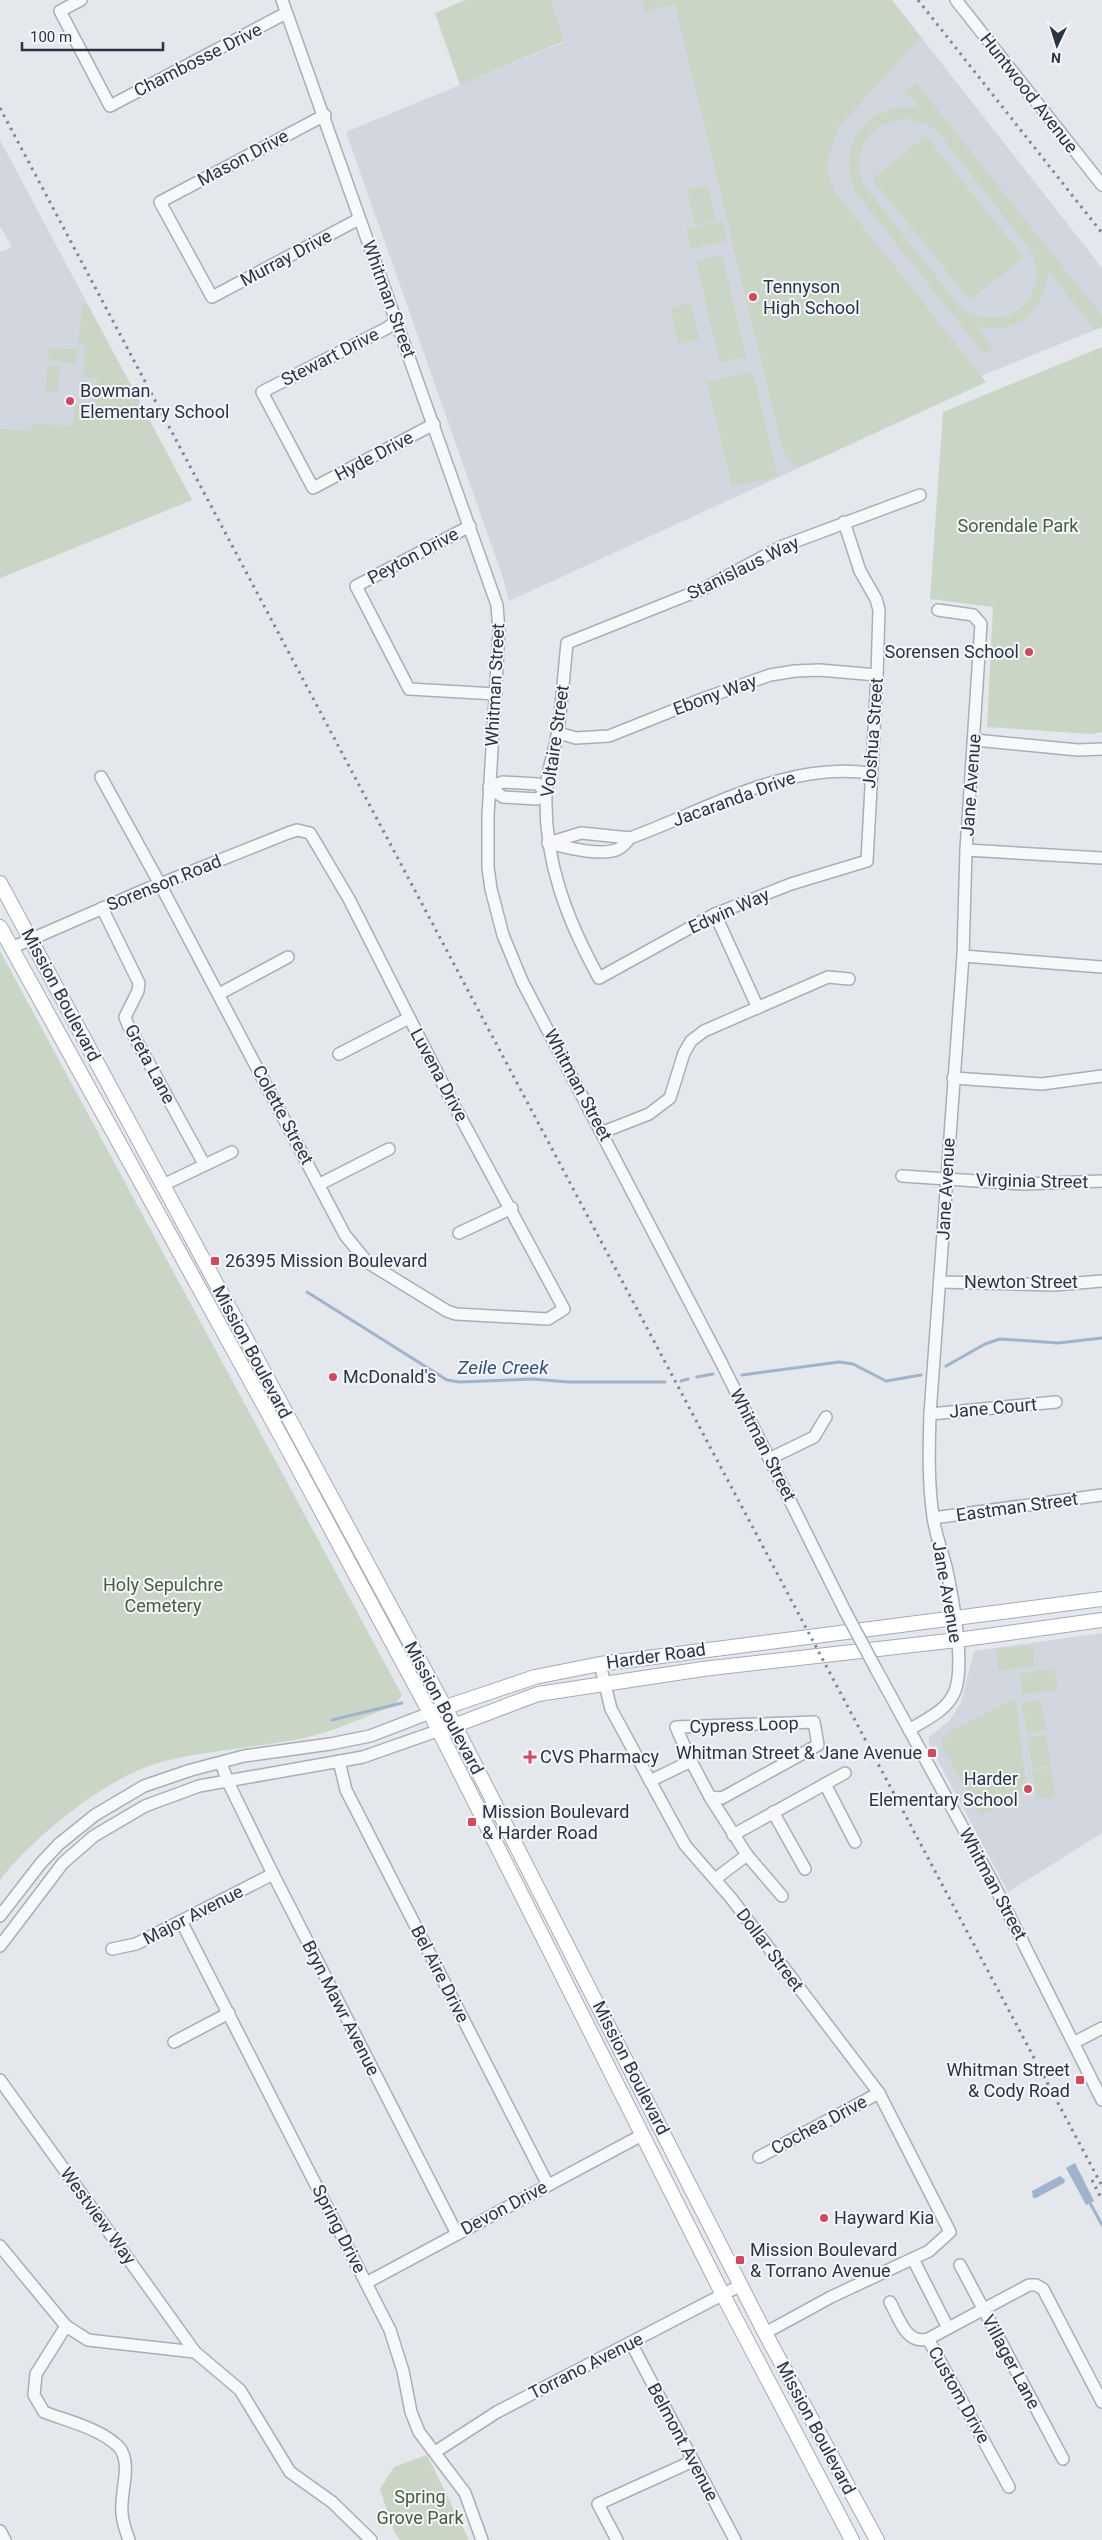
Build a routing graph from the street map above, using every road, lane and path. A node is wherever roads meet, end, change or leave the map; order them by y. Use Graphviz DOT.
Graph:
graph roads {
  1 [pos="81,0"];
  2 [pos="282,0"];
  3 [pos="956,0"];
  4 [pos="286,13"];
  5 [pos="325,115"];
  6 [pos="1102,185"];
  7 [pos="359,219"];
  8 [pos="212,297"];
  9 [pos="397,320"];
  10 [pos="434,424"];
  11 [pos="313,488"];
  12 [pos="920,495"];
  13 [pos="844,522"];
  14 [pos="470,526"];
  15 [pos="938,610"];
  16 [pos="568,643"];
  17 [pos="877,675"];
  18 [pos="496,694"];
  19 [pos="558,732"];
  20 [pos="974,740"];
  21 [pos="1102,749"];
  22 [pos="870,773"];
  23 [pos="100,776"];
  24 [pos="490,787"];
  25 [pos="546,793"];
  26 [pos="630,838"];
  27 [pos="316,840"];
  28 [pos="548,843"];
  29 [pos="966,850"];
  30 [pos="1102,858"];
  31 [pos="867,861"];
  32 [pos="0,883"];
  33 [pos="160,884"];
  34 [pos="102,908"];
  35 [pos="715,914"];
  36 [pos="0,927"];
  37 [pos="30,939"];
  38 [pos="11,948"];
  39 [pos="963,956"];
  40 [pos="288,957"];
  41 [pos="1102,967"];
  42 [pos="599,978"];
  43 [pos="849,979"];
  44 [pos="220,994"];
  45 [pos="758,1008"];
  46 [pos="409,1018"];
  47 [pos="338,1054"];
  48 [pos="1102,1076"];
  49 [pos="953,1078"];
  50 [pos="603,1132"];
  51 [pos="389,1149"];
  52 [pos="232,1152"];
  53 [pos="204,1164"];
  54 [pos="902,1176"];
  55 [pos="946,1180"];
  56 [pos="1102,1182"];
  57 [pos="320,1184"];
  58 [pos="163,1185"];
  59 [pos="512,1208"];
  60 [pos="459,1233"];
  61 [pos="941,1282"];
  62 [pos="1102,1282"];
  63 [pos="564,1309"];
  64 [pos="255,1392"];
  65 [pos="1056,1402"];
  66 [pos="930,1414"];
  67 [pos="826,1418"];
  68 [pos="300,1440"];
  69 [pos="771,1458"];
  70 [pos="1102,1495"];
  71 [pos="933,1518"];
  72 [pos="1102,1599"];
  73 [pos="954,1618"];
  74 [pos="1102,1620"];
  75 [pos="957,1640"];
  76 [pos="600,1664"];
  77 [pos="605,1684"];
  78 [pos="444,1708"];
  79 [pos="430,1713"];
  80 [pos="455,1726"];
  81 [pos="910,1730"];
  82 [pos="437,1731"];
  83 [pos="338,1761"];
  84 [pos="691,1761"];
  85 [pos="221,1764"];
  86 [pos="845,1773"];
  87 [pos="650,1781"];
  88 [pos="228,1782"];
  89 [pos="825,1784"];
  90 [pos="710,1797"];
  91 [pos="773,1812"];
  92 [pos="733,1834"];
  93 [pos="855,1842"];
  94 [pos="747,1855"];
  95 [pos="805,1869"];
  96 [pos="273,1874"];
  97 [pos="715,1879"];
  98 [pos="782,1896"];
  99 [pos="0,1916"];
  100 [pos="181,1921"];
  101 [pos="0,1946"];
  102 [pos="112,1949"];
  103 [pos="229,2012"];
  104 [pos="1102,2028"];
  105 [pos="174,2042"];
  106 [pos="1074,2042"];
  107 [pos="0,2080"];
  108 [pos="879,2093"];
  109 [pos="1102,2100"];
  110 [pos="642,2135"];
  111 [pos="759,2157"];
  112 [pos="548,2185"];
  113 [pos="457,2234"];
  114 [pos="0,2246"];
  115 [pos="913,2259"];
  116 [pos="960,2265"];
  117 [pos="366,2283"];
  118 [pos="741,2285"];
  119 [pos="723,2295"];
  120 [pos="890,2302"];
  121 [pos="983,2310"];
  122 [pos="66,2326"];
  123 [pos="948,2328"];
  124 [pos="765,2333"];
  125 [pos="928,2339"];
  126 [pos="630,2343"];
  127 [pos="195,2352"];
  128 [pos="1102,2402"];
  129 [pos="435,2452"];
  130 [pos="1063,2459"];
  131 [pos="693,2461"];
  132 [pos="1009,2487"];
  133 [pos="0,2531"];
  134 [pos="5,2540"];
  135 [pos="129,2540"];
  136 [pos="371,2540"];
  137 [pos="482,2540"];
  138 [pos="617,2540"];
  139 [pos="735,2540"];
  140 [pos="852,2540"];
  141 [pos="877,2540"];
  1 -- 4 [label="street, Chambosse Drive"];
  2 -- 4 [label="street, Whitman Street"];
  3 -- 6 [label="street, Huntwood Avenue"];
  4 -- 5 [label="street, Whitman Street"];
  5 -- 7 [label="street, Whitman Street"];
  5 -- 8 [label="street, Mason Drive"];
  7 -- 8 [label="street, Murray Drive"];
  7 -- 9 [label="street, Whitman Street"];
  9 -- 10 [label="street, Whitman Street"];
  9 -- 11 [label="street, Stewart Drive"];
  10 -- 11 [label="street, Hyde Drive"];
  10 -- 14 [label="street, Whitman Street"];
  12 -- 13 [label="street, Stanislaus Way"];
  13 -- 16 [label="street, Stanislaus Way"];
  13 -- 17 [label="street, Joshua Street"];
  14 -- 18 [label="street, Whitman Street"];
  14 -- 18 [label="street, Peyton Drive"];
  15 -- 20 [label="street, Jane Avenue"];
  16 -- 19 [label="street, Voltaire Street"];
  17 -- 19 [label="street, Ebony Way"];
  17 -- 22 [label="street, Joshua Street"];
  18 -- 24 [label="street, Whitman Street"];
  19 -- 25 [label="street, Voltaire Street"];
  20 -- 21 [label="street"];
  20 -- 29 [label="street, Jane Avenue"];
  22 -- 26 [label="street, Jacaranda Drive"];
  22 -- 31 [label="street, Joshua Street"];
  23 -- 33 [label="street, Colette Street"];
  24 -- 25 [label="street"];
  24 -- 50 [label="street, Whitman Street"];
  25 -- 28 [label="street, Voltaire Street"];
  26 -- 28 [label="street, Jacaranda Drive"];
  26 -- 28 [label="street, Jacaranda Drive"];
  27 -- 33 [label="street, Sorenson Road"];
  27 -- 46 [label="street, Luvena Drive"];
  28 -- 42 [label="street, Voltaire Street"];
  29 -- 30 [label="street"];
  29 -- 39 [label="street, Jane Avenue"];
  31 -- 35 [label="street, Edwin Way"];
  32 -- 37 [label="main road, Mission Boulevard"];
  33 -- 34 [label="street, Sorenson Road"];
  33 -- 44 [label="street, Colette Street"];
  34 -- 37 [label="street, Sorenson Road"];
  34 -- 53 [label="street, Greta Lane"];
  35 -- 42 [label="street, Edwin Way"];
  35 -- 45 [label="street"];
  36 -- 38 [label="main road, Mission Boulevard"];
  37 -- 38 [label="street, Sorenson Road"];
  37 -- 58 [label="main road, Mission Boulevard"];
  38 -- 64 [label="main road, Mission Boulevard"];
  39 -- 41 [label="street"];
  39 -- 49 [label="street, Jane Avenue"];
  40 -- 44 [label="street"];
  43 -- 45 [label="street"];
  44 -- 57 [label="street, Colette Street"];
  45 -- 50 [label="street"];
  46 -- 47 [label="street"];
  46 -- 59 [label="street, Luvena Drive"];
  48 -- 49 [label="street"];
  49 -- 55 [label="street, Jane Avenue"];
  50 -- 69 [label="street, Whitman Street"];
  51 -- 57 [label="street"];
  52 -- 53 [label="street"];
  53 -- 58 [label="street"];
  54 -- 55 [label="street, Virginia Street"];
  55 -- 56 [label="street, Virginia Street"];
  55 -- 61 [label="street, Jane Avenue"];
  57 -- 63 [label="street, Colette Street"];
  58 -- 68 [label="main road, Mission Boulevard"];
  59 -- 60 [label="street"];
  59 -- 63 [label="street, Luvena Drive"];
  61 -- 62 [label="street, Newton Street"];
  61 -- 66 [label="street, Jane Avenue"];
  64 -- 68 [label="main road"];
  64 -- 79 [label="main road, Mission Boulevard"];
  65 -- 66 [label="street, Jane Court"];
  66 -- 71 [label="street, Jane Avenue"];
  67 -- 69 [label="street"];
  68 -- 78 [label="main road, Mission Boulevard"];
  69 -- 81 [label="street, Whitman Street, bridge"];
  70 -- 71 [label="street, Eastman Street"];
  71 -- 73 [label="street, Jane Avenue"];
  72 -- 73 [label="main road, Harder Road"];
  73 -- 75 [label="street, Jane Avenue"];
  73 -- 76 [label="main road, Harder Road"];
  74 -- 75 [label="main road, Harder Road"];
  75 -- 77 [label="main road, Harder Road"];
  75 -- 81 [label="street, Jane Avenue"];
  76 -- 77 [label="street, Dollar Street"];
  76 -- 78 [label="main road, Harder Road"];
  77 -- 80 [label="main road, Harder Road"];
  77 -- 87 [label="street, Dollar Street"];
  78 -- 79 [label="main road, Harder Road"];
  78 -- 80 [label="main road, Mission Boulevard"];
  79 -- 82 [label="main road, Mission Boulevard"];
  79 -- 85 [label="street, Harder Road"];
  80 -- 82 [label="main road, Harder Road"];
  80 -- 118 [label="main road, Mission Boulevard"];
  81 -- 106 [label="street, Whitman Street"];
  82 -- 83 [label="street, Harder Road"];
  82 -- 110 [label="main road, Mission Boulevard"];
  83 -- 88 [label="street, Harder Road"];
  83 -- 112 [label="street, Bel Aire Drive"];
  84 -- 87 [label="street, Cypress Loop"];
  84 -- 90 [label="street, Cypress Loop"];
  84 -- 90 [label="street, Cypress Loop"];
  85 -- 88 [label="street"];
  85 -- 99 [label="street, Harder Road"];
  86 -- 89 [label="street"];
  87 -- 97 [label="street, Dollar Street"];
  88 -- 96 [label="street, Bryn Mawr Avenue"];
  88 -- 101 [label="street, Harder Road"];
  89 -- 91 [label="street"];
  89 -- 93 [label="street"];
  90 -- 92 [label="street"];
  91 -- 92 [label="street"];
  91 -- 95 [label="street"];
  92 -- 94 [label="street"];
  94 -- 97 [label="street"];
  94 -- 98 [label="street"];
  96 -- 100 [label="street, Major Avenue"];
  96 -- 113 [label="street, Bryn Mawr Avenue"];
  97 -- 108 [label="street, Dollar Street"];
  100 -- 102 [label="street, Major Avenue"];
  100 -- 103 [label="street, Spring Drive"];
  103 -- 105 [label="street"];
  103 -- 117 [label="street, Spring Drive"];
  104 -- 106 [label="street"];
  106 -- 109 [label="street, Whitman Street"];
  107 -- 127 [label="street, Westview Way"];
  108 -- 111 [label="street, Cochea Drive"];
  108 -- 115 [label="street, Dollar Street"];
  110 -- 112 [label="street, Devon Drive"];
  110 -- 119 [label="main road, Mission Boulevard"];
  112 -- 113 [label="street, Devon Drive"];
  113 -- 117 [label="street, Devon Drive"];
  114 -- 122 [label="street"];
  115 -- 123 [label="street, Custom Drive"];
  115 -- 124 [label="street"];
  116 -- 121 [label="street, Villager Lane"];
  117 -- 129 [label="street, Spring Drive"];
  118 -- 119 [label="street, Torrano Avenue"];
  118 -- 124 [label="main road, Mission Boulevard"];
  119 -- 126 [label="street, Torrano Avenue"];
  119 -- 140 [label="main road, Mission Boulevard"];
  120 -- 125 [label="street"];
  121 -- 123 [label="street"];
  121 -- 128 [label="street"];
  121 -- 130 [label="street, Villager Lane"];
  122 -- 127 [label="street"];
  122 -- 135 [label="street"];
  123 -- 125 [label="street, Custom Drive"];
  124 -- 141 [label="main road, Mission Boulevard"];
  125 -- 132 [label="street, Custom Drive"];
  126 -- 129 [label="street, Torrano Avenue"];
  126 -- 131 [label="street, Belmont Avenue"];
  127 -- 136 [label="street, Westview Way"];
  129 -- 137 [label="street, Spring Drive"];
  131 -- 138 [label="street"];
  131 -- 139 [label="street, Belmont Avenue"];
  133 -- 134 [label="street"];
}
